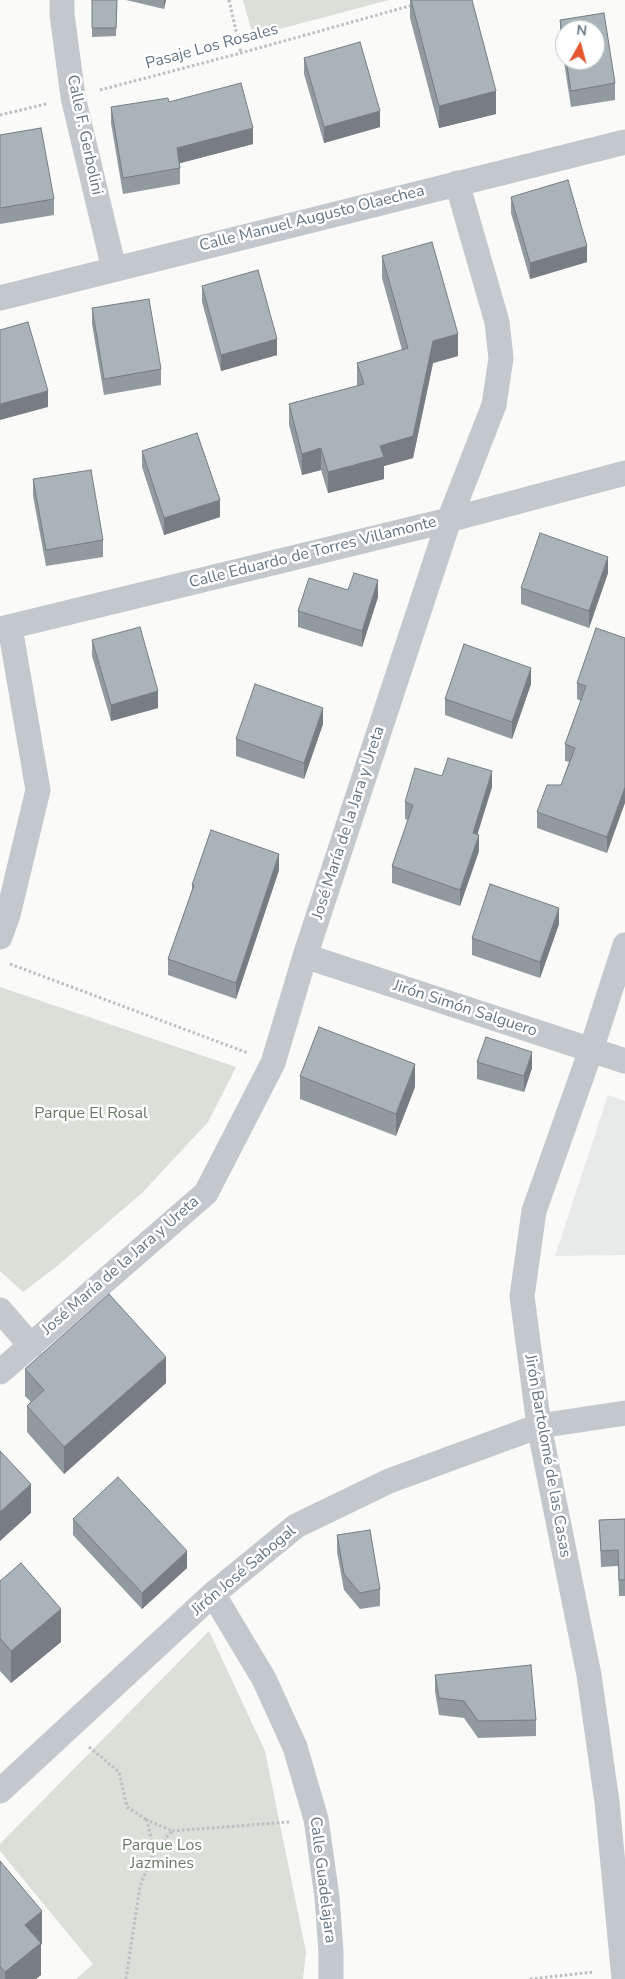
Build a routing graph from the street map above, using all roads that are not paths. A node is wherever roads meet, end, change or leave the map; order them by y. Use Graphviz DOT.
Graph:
graph roads {
  1 [pos="62,0"];
  2 [pos="625,142"];
  3 [pos="457,183"];
  4 [pos="114,268"];
  5 [pos="0,298"];
  6 [pos="625,473"];
  7 [pos="449,520"];
  8 [pos="5,628"];
  9 [pos="0,937"];
  10 [pos="625,945"];
  11 [pos="305,956"];
  12 [pos="591,1050"];
  13 [pos="625,1061"];
  14 [pos="0,1310"];
  15 [pos="31,1346"];
  16 [pos="0,1372"];
  17 [pos="625,1413"];
  18 [pos="539,1426"];
  19 [pos="213,1594"];
  20 [pos="0,1792"];
  21 [pos="624,1974"];
  22 [pos="330,1979"];
  1 -- 4 [label="street, Calle F. Gerbolini"];
  2 -- 3 [label="street, Calle Manuel Augusto Olaechea"];
  3 -- 4 [label="street, Calle Manuel Augusto Olaechea"];
  3 -- 7 [label="street, José María de la Jara y Ureta"];
  4 -- 5 [label="street, Calle Manuel Augusto Olaechea"];
  6 -- 7 [label="street, Calle Eduardo de Torres Villamonte"];
  7 -- 8 [label="street, Calle Eduardo de Torres Villamonte"];
  7 -- 11 [label="street, José María de la Jara y Ureta"];
  8 -- 9 [label="street"];
  10 -- 12 [label="street, Jirón Bartolomé de las Casas"];
  11 -- 12 [label="street, Jirón Simón Salguero"];
  11 -- 15 [label="street, José María de la Jara y Ureta"];
  12 -- 13 [label="street, Jirón Simón Salguero"];
  12 -- 18 [label="street, Jirón Bartolomé de las Casas"];
  14 -- 15 [label="street"];
  15 -- 16 [label="street, José María de la Jara y Ureta"];
  17 -- 18 [label="street, Jirón José Sabogal"];
  18 -- 19 [label="street, Jirón José Sabogal"];
  18 -- 21 [label="street, Jirón Bartolomé de las Casas"];
  19 -- 20 [label="street, Jirón José Sabogal"];
  19 -- 22 [label="street, Calle Guadelajara"];
}
